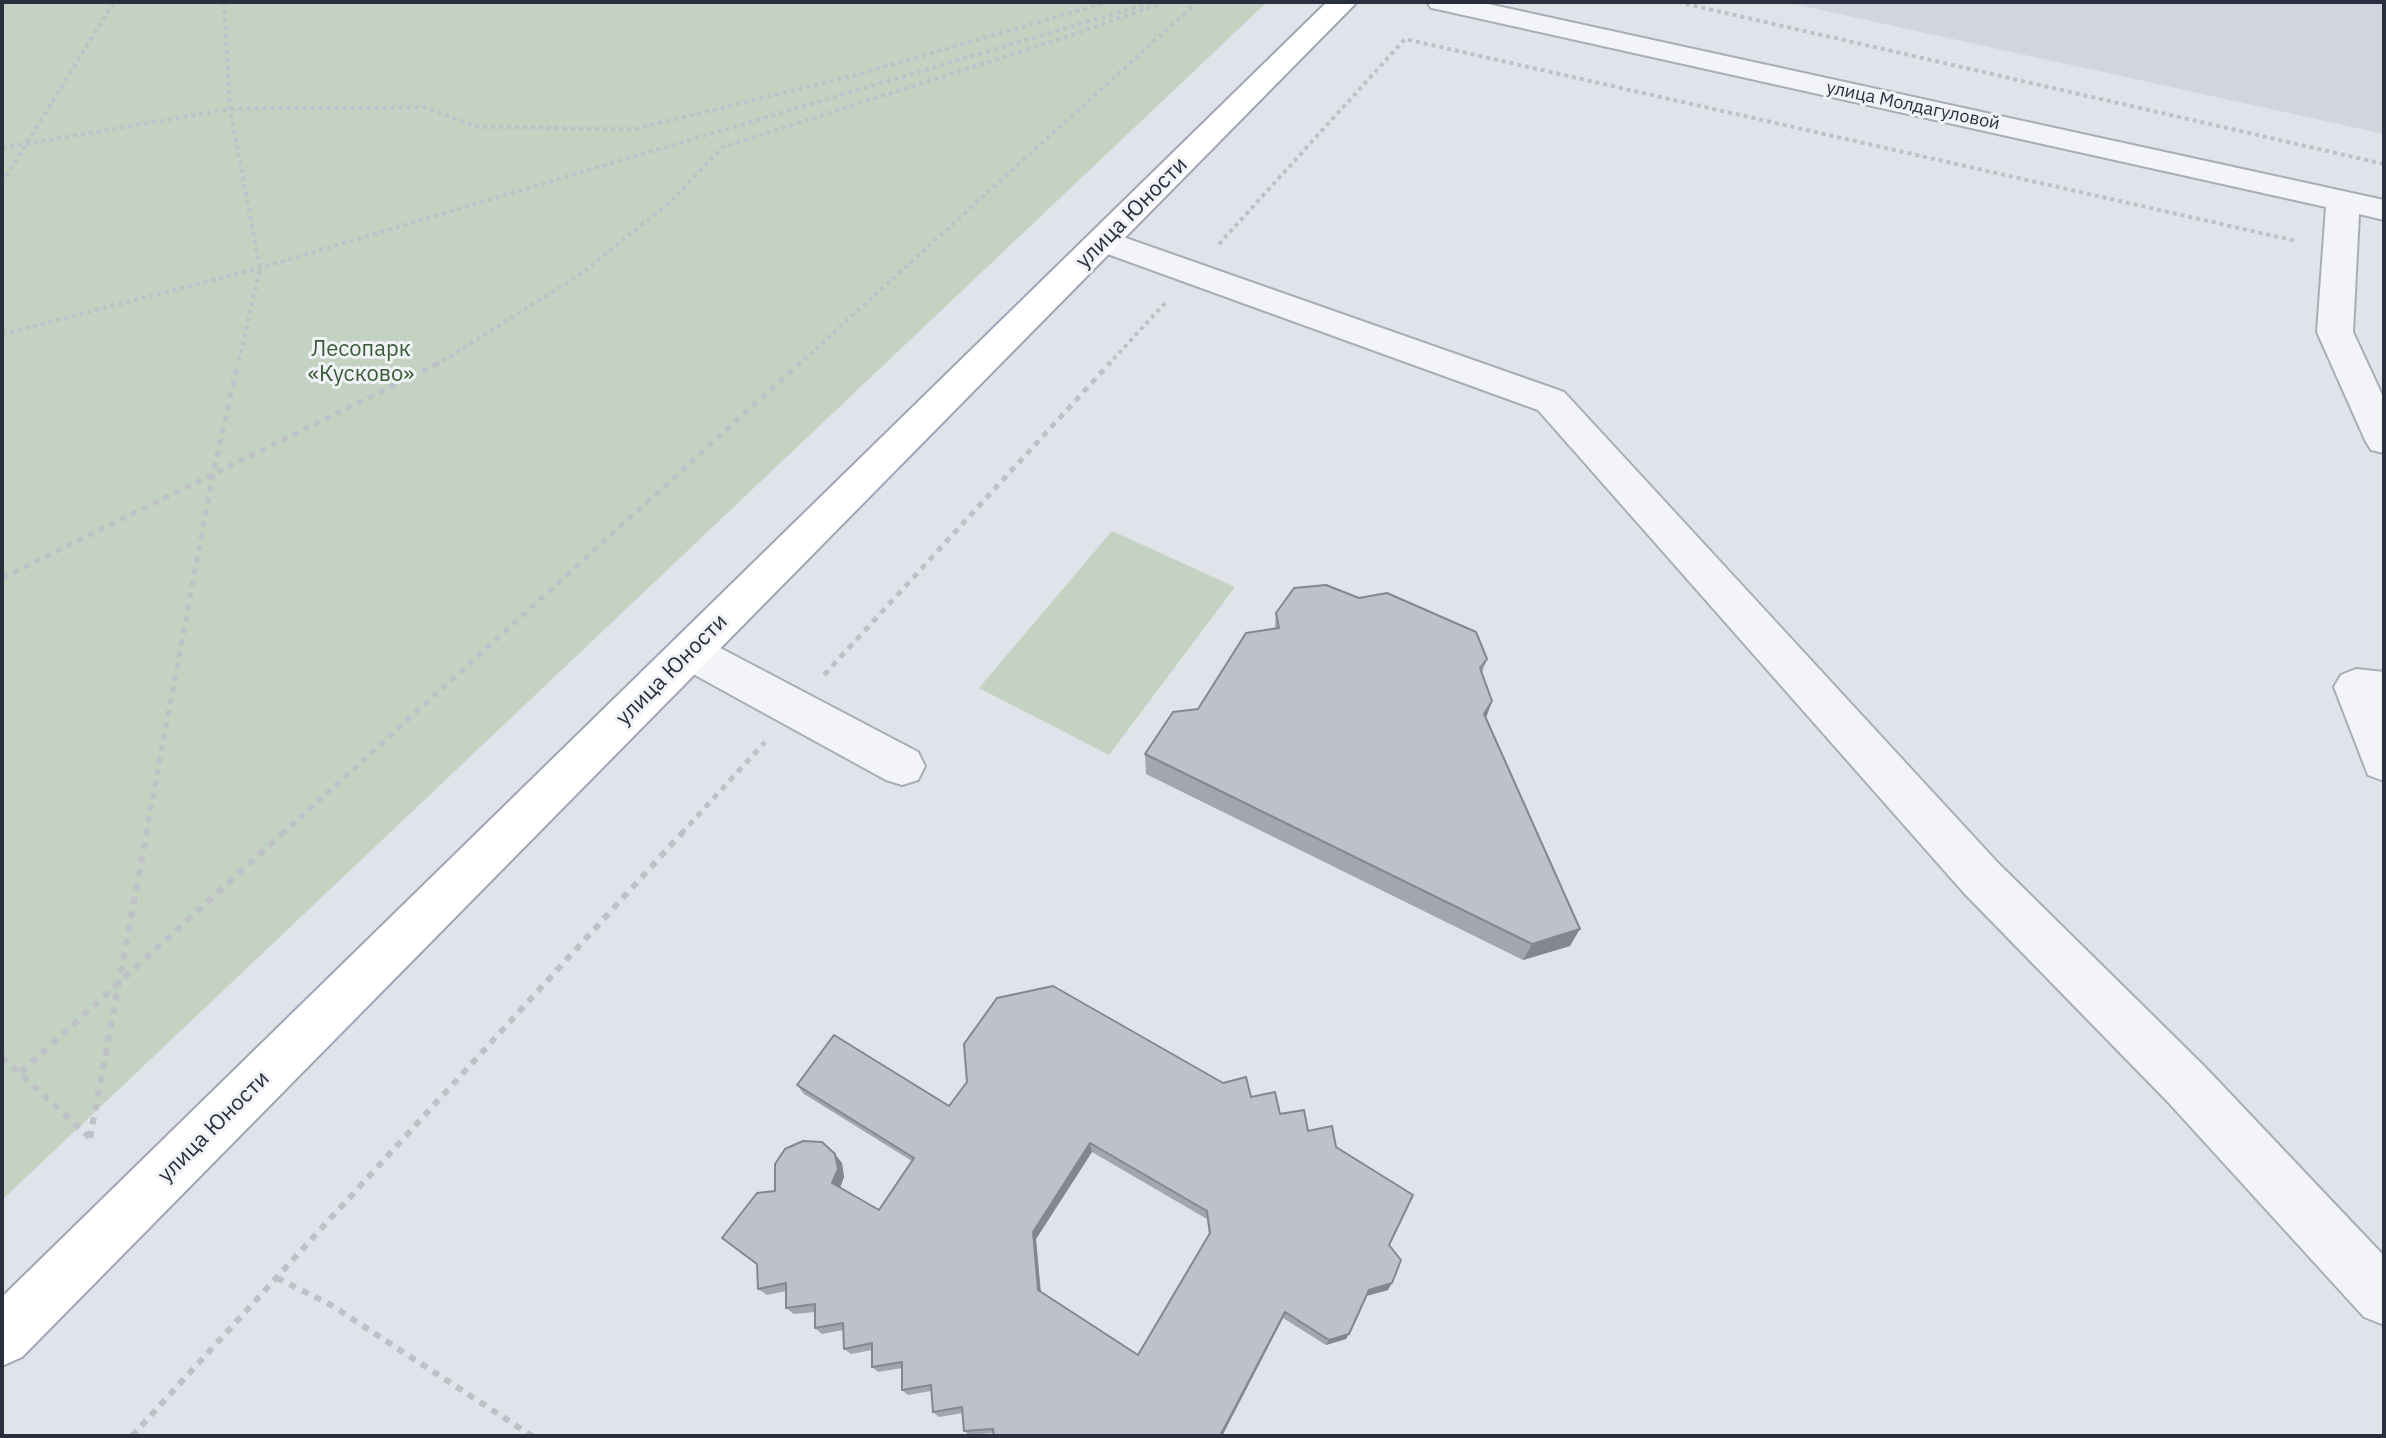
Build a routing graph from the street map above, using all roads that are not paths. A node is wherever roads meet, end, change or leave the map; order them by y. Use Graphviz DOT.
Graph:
graph roads {
  1 [pos="1343,2"];
  2 [pos="1441,2"];
  3 [pos="2343,201"];
  4 [pos="2384,210"];
  5 [pos="1103,241"];
  6 [pos="2384,440"];
  7 [pos="690,652"];
  8 [pos="2384,690"];
  9 [pos="2384,762"];
  10 [pos="902,766"];
  11 [pos="2384,1297"];
  12 [pos="2,1337"];
  1 -- 5 [label="main road, улица Юности"];
  2 -- 3 [label="street, улица Молдагуловой"];
  3 -- 4 [label="street, улица Молдагуловой"];
  3 -- 6 [label="street"];
  5 -- 7 [label="main road, улица Юности"];
  5 -- 11 [label="street"];
  7 -- 10 [label="street"];
  7 -- 12 [label="main road, улица Юности"];
  8 -- 9 [label="street"];
}
